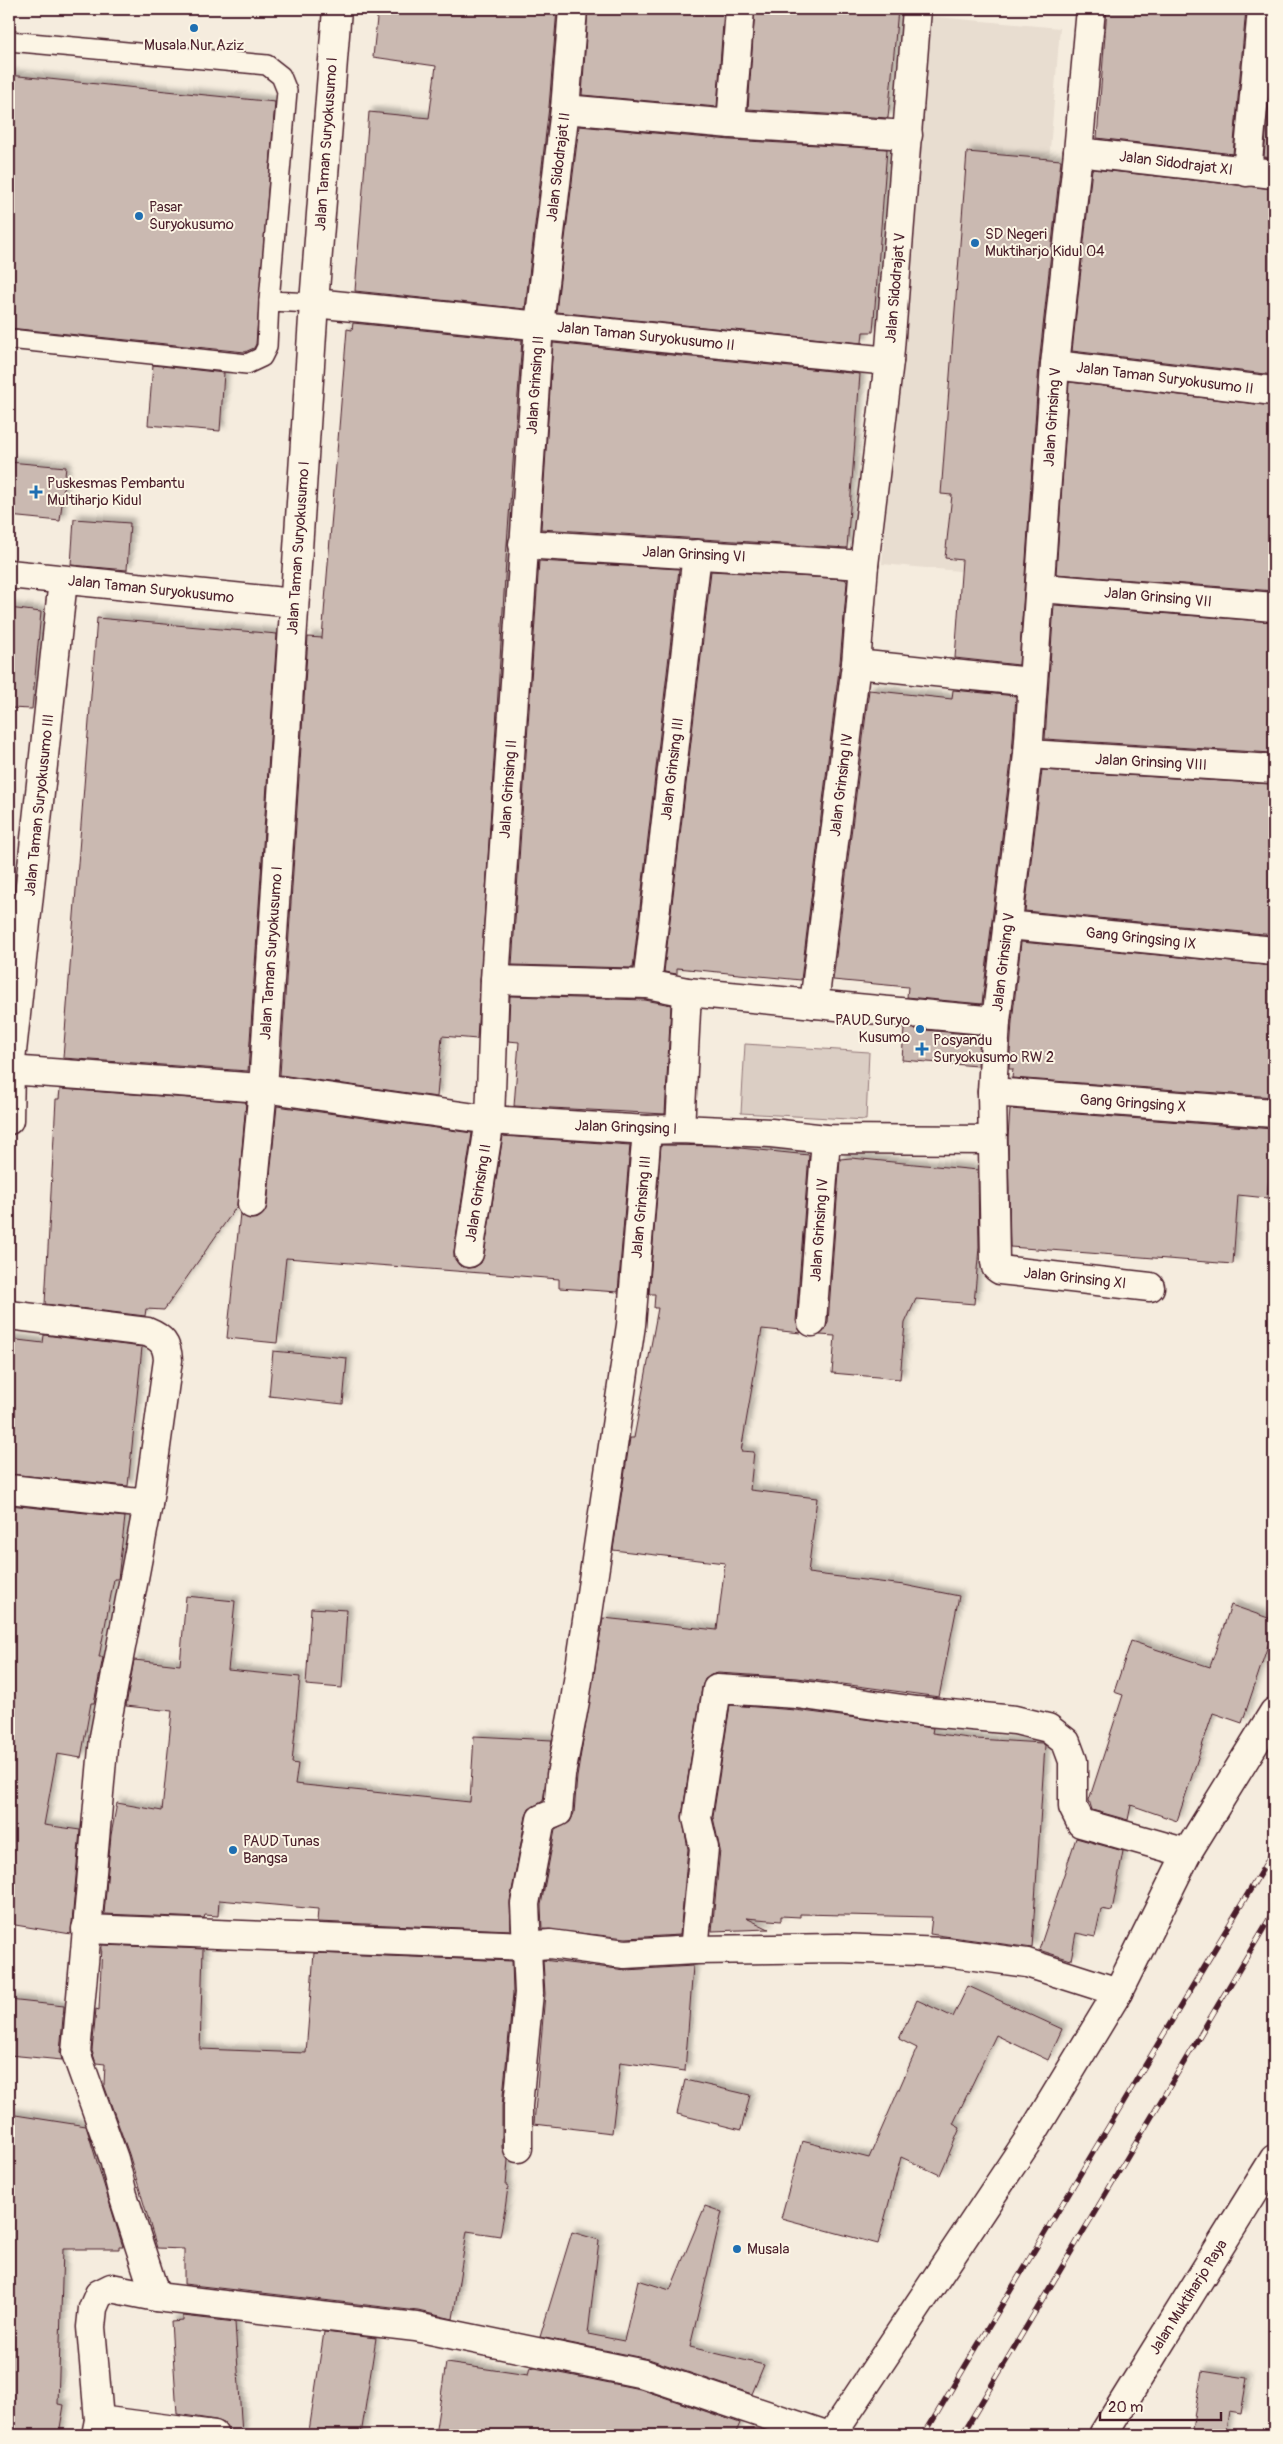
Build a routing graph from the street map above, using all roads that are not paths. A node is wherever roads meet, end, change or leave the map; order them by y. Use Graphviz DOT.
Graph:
graph roads {
  1 [pos="337,9"];
  2 [pos="572,9"];
  3 [pos="740,9"];
  4 [pos="917,9"];
  5 [pos="1091,9"];
  6 [pos="1262,9"];
  7 [pos="9,41"];
  8 [pos="565,109"];
  9 [pos="731,124"];
  10 [pos="908,135"];
  11 [pos="1078,152"];
  12 [pos="1247,172"];
  13 [pos="1274,174"];
  14 [pos="269,301"];
  15 [pos="314,303"];
  16 [pos="539,324"];
  17 [pos="9,339"];
  18 [pos="889,361"];
  19 [pos="1055,365"];
  20 [pos="1274,391"];
  21 [pos="523,544"];
  22 [pos="697,554"];
  23 [pos="864,565"];
  24 [pos="9,574"];
  25 [pos="63,580"];
  26 [pos="1041,588"];
  27 [pos="294,603"];
  28 [pos="1274,607"];
  29 [pos="856,664"];
  30 [pos="1032,682"];
  31 [pos="1028,754"];
  32 [pos="1274,769"];
  33 [pos="1007,925"];
  34 [pos="1274,951"];
  35 [pos="495,980"];
  36 [pos="647,984"];
  37 [pos="687,992"];
  38 [pos="814,1004"];
  39 [pos="996,1021"];
  40 [pos="10,1070"];
  41 [pos="263,1088"];
  42 [pos="992,1092"];
  43 [pos="1274,1114"];
  44 [pos="9,1120"];
  45 [pos="490,1120"];
  46 [pos="680,1129"];
  47 [pos="647,1130"];
  48 [pos="826,1139"];
  49 [pos="992,1140"];
  50 [pos="252,1204"];
  51 [pos="469,1253"];
  52 [pos="1000,1270"];
  53 [pos="1150,1287"];
  54 [pos="9,1315"];
  55 [pos="812,1322"];
  56 [pos="9,1489"];
  57 [pos="148,1504"];
  58 [pos="1274,1712"];
  59 [pos="1188,1853"];
  60 [pos="86,1929"];
  61 [pos="526,1946"];
  62 [pos="694,1950"];
  63 [pos="1118,1992"];
  64 [pos="518,2148"];
  65 [pos="1274,2159"];
  66 [pos="156,2297"];
  67 [pos="98,2427"];
  68 [pos="214,2435"];
  69 [pos="826,2435"];
  70 [pos="832,2435"];
  71 [pos="1103,2435"];
  1 -- 15 [label="street, Jalan Taman Suryokusumo I"];
  2 -- 8 [label="street, Jalan Sidodrajat II"];
  3 -- 9 [label="street"];
  4 -- 10 [label="street, Jalan Sidodrajat V"];
  5 -- 11 [label="street, Jalan Grinsing V"];
  6 -- 12 [label="street"];
  7 -- 14 [label="lane"];
  8 -- 9 [label="street"];
  8 -- 16 [label="street, Jalan Sidodrajat II"];
  9 -- 10 [label="street"];
  10 -- 18 [label="street, Jalan Sidodrajat V"];
  11 -- 12 [label="street, Jalan Sidodrajat XI"];
  11 -- 19 [label="street, Jalan Grinsing V"];
  12 -- 13 [label="street, Jalan Sidodrajat XI"];
  14 -- 15 [label="lane"];
  14 -- 17 [label="lane"];
  15 -- 16 [label="street, Jalan Taman Suryokusumo II"];
  15 -- 27 [label="street, Jalan Taman Suryokusumo I"];
  16 -- 18 [label="street, Jalan Taman Suryokusumo II"];
  16 -- 21 [label="street, Jalan Grinsing II"];
  18 -- 23 [label="street, Jalan Sidodrajat V"];
  19 -- 20 [label="street, Jalan Taman Suryokusumo II"];
  19 -- 26 [label="street, Jalan Grinsing V"];
  21 -- 22 [label="street, Jalan Grinsing VI"];
  21 -- 35 [label="street, Jalan Grinsing II"];
  22 -- 23 [label="street, Jalan Grinsing VI"];
  22 -- 36 [label="street, Jalan Grinsing III"];
  23 -- 29 [label="street, Jalan Grinsing IV"];
  24 -- 25 [label="street, Jalan Taman Suryokusumo"];
  25 -- 27 [label="street, Jalan Taman Suryokusumo"];
  25 -- 40 [label="street, Jalan Taman Suryokusumo III"];
  26 -- 28 [label="street, Jalan Grinsing VII"];
  26 -- 30 [label="street, Jalan Grinsing V"];
  27 -- 41 [label="street, Jalan Taman Suryokusumo I"];
  29 -- 30 [label="street"];
  29 -- 38 [label="street, Jalan Grinsing IV"];
  30 -- 31 [label="street, Jalan Grinsing V"];
  31 -- 32 [label="street, Jalan Grinsing VIII"];
  31 -- 33 [label="street, Jalan Grinsing V"];
  33 -- 34 [label="street, Gang Gringsing IX"];
  33 -- 39 [label="street, Jalan Grinsing V"];
  35 -- 36 [label="street"];
  35 -- 45 [label="street, Jalan Grinsing II"];
  36 -- 37 [label="street"];
  37 -- 38 [label="street"];
  37 -- 46 [label="street"];
  38 -- 39 [label="street"];
  39 -- 42 [label="street, Jalan Grinsing V"];
  40 -- 41 [label="street, Jalan Gringsing I"];
  40 -- 44 [label="street, Jalan Taman Suryokusumo III"];
  41 -- 45 [label="street, Jalan Gringsing I"];
  41 -- 50 [label="street, Jalan Taman Suryokusumo I"];
  42 -- 43 [label="street, Gang Gringsing X"];
  42 -- 49 [label="street, Jalan Grinsing V"];
  45 -- 47 [label="street, Jalan Gringsing I"];
  45 -- 51 [label="street, Jalan Grinsing II"];
  46 -- 47 [label="street, Jalan Gringsing I"];
  46 -- 48 [label="street, Jalan Gringsing I"];
  47 -- 61 [label="street, Jalan Grinsing III"];
  48 -- 49 [label="street, Jalan Gringsing I"];
  48 -- 55 [label="street, Jalan Grinsing IV"];
  49 -- 52 [label="street, Jalan Grinsing V"];
  52 -- 53 [label="street, Jalan Grinsing XI"];
  54 -- 57 [label="street"];
  56 -- 57 [label="street"];
  57 -- 60 [label="street"];
  58 -- 59 [label="street"];
  59 -- 62 [label="street"];
  59 -- 63 [label="street"];
  60 -- 61 [label="street"];
  60 -- 66 [label="street"];
  61 -- 62 [label="street"];
  61 -- 64 [label="street"];
  62 -- 63 [label="street"];
  63 -- 70 [label="street"];
  65 -- 71 [label="street, Jalan Muktiharjo Raya"];
  66 -- 67 [label="street"];
  66 -- 69 [label="street"];
  67 -- 68 [label="street"];
}
